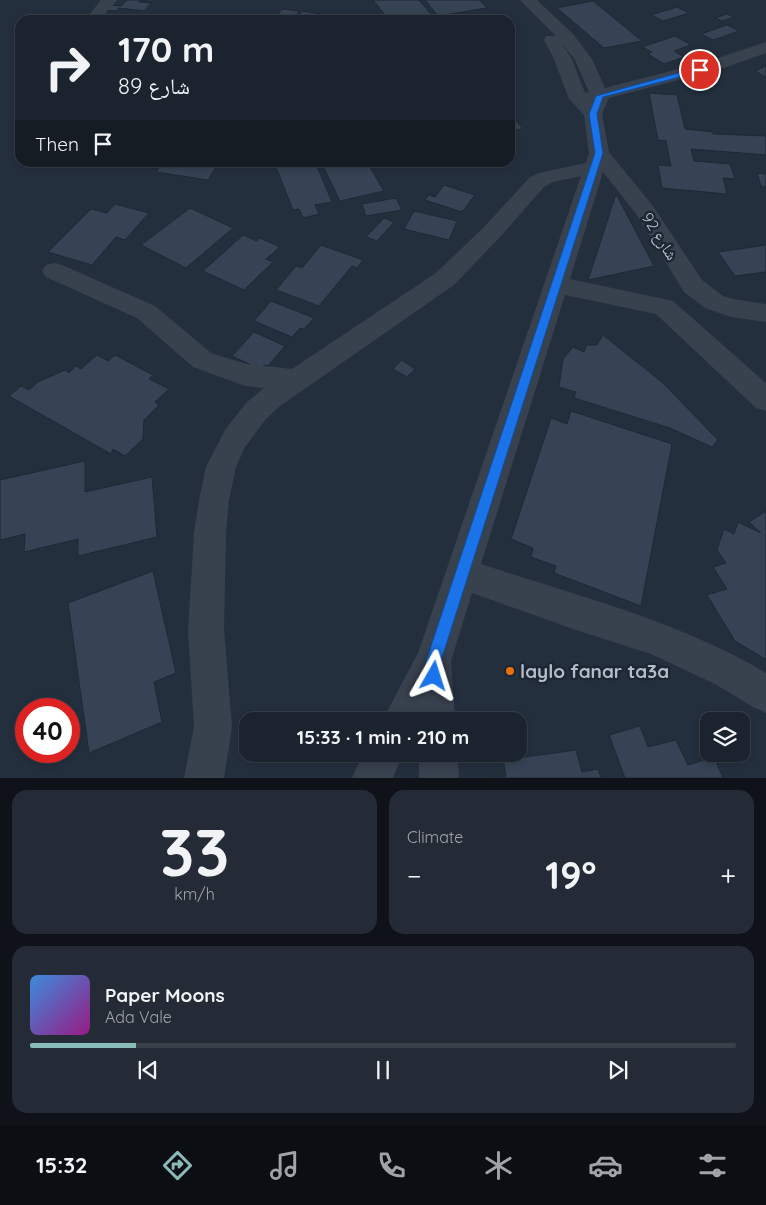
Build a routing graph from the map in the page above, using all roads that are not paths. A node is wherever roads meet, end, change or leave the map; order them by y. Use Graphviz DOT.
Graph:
graph roads {
  1 [pos="109,0"];
  2 [pos="510,0"];
  3 [pos="528,0"];
  4 [pos="96,15"];
  5 [pos="544,22"];
  6 [pos="766,47"];
  7 [pos="590,103"];
  8 [pos="596,160"];
  9 [pos="54,271"];
  10 [pos="556,285"];
  11 [pos="766,312"];
  12 [pos="295,380"];
  13 [pos="766,400"];
  14 [pos="462,574"];
  15 [pos="433,661"];
  16 [pos="766,694"];
  17 [pos="406,712"];
  18 [pos="436,712"];
  19 [pos="380,762"];
  20 [pos="438,762"];
  21 [pos="204,778"];
  22 [pos="372,778"];
  23 [pos="439,778"];
  1 -- 4 [label="street"];
  2 -- 5 [label="street"];
  3 -- 5 [label="street"];
  5 -- 7 [label="street"];
  6 -- 7 [label="street"];
  7 -- 8 [label="street"];
  8 -- 10 [label="street"];
  8 -- 11 [label="street, شارع 92"];
  8 -- 12 [label="street"];
  9 -- 12 [label="street"];
  10 -- 13 [label="street"];
  10 -- 14 [label="street"];
  12 -- 21 [label="street"];
  14 -- 15 [label="street"];
  14 -- 16 [label="street"];
  15 -- 17 [label="street"];
  15 -- 18 [label="street"];
  19 -- 22 [label="street"];
  20 -- 23 [label="street"];
}
